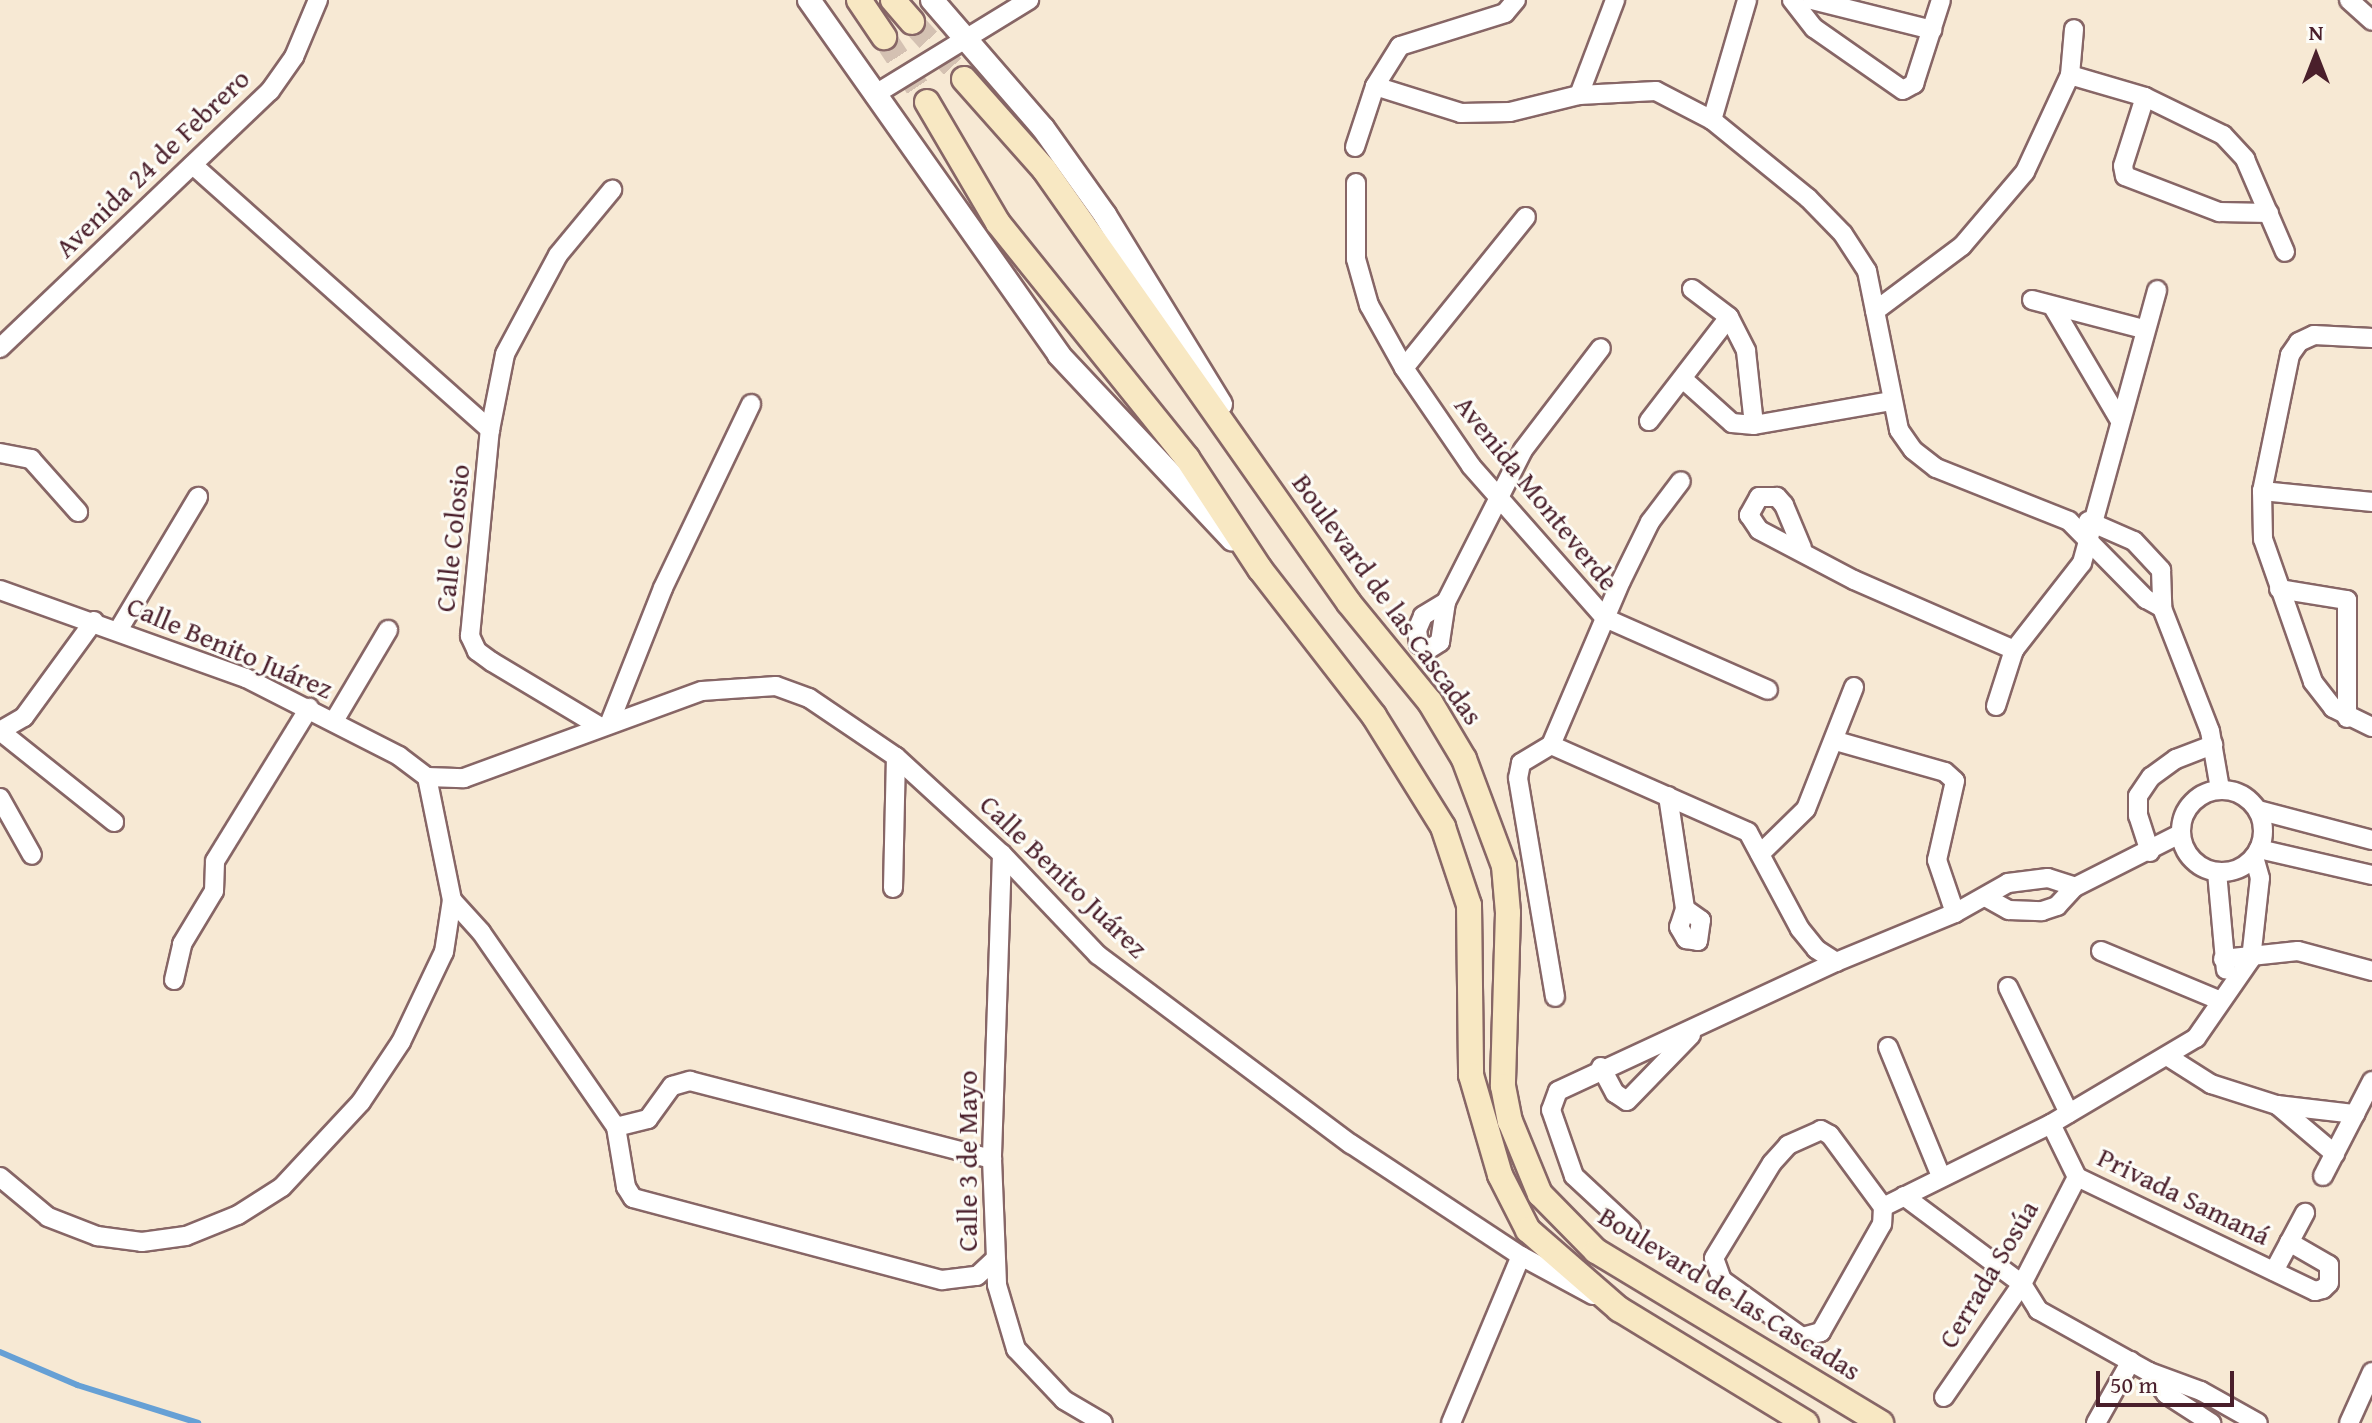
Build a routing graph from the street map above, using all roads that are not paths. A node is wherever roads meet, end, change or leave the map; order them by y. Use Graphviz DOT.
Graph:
graph roads {
  1 [pos="318,0"];
  2 [pos="809,0"];
  3 [pos="859,0"];
  4 [pos="893,0"];
  5 [pos="932,0"];
  6 [pos="1029,0"];
  7 [pos="1516,0"];
  8 [pos="1615,0"];
  9 [pos="1747,0"];
  10 [pos="1792,0"];
  11 [pos="1812,0"];
  12 [pos="1941,0"];
  13 [pos="2349,0"];
  14 [pos="2372,21"];
  15 [pos="912,22"];
  16 [pos="2074,29"];
  17 [pos="1932,30"];
  18 [pos="884,37"];
  19 [pos="967,40"];
  20 [pos="2070,75"];
  21 [pos="964,79"];
  22 [pos="1375,86"];
  23 [pos="874,95"];
  24 [pos="1579,95"];
  25 [pos="2145,97"];
  26 [pos="927,102"];
  27 [pos="1712,120"];
  28 [pos="1355,147"];
  29 [pos="193,165"];
  30 [pos="1356,183"];
  31 [pos="612,190"];
  32 [pos="2269,213"];
  33 [pos="1526,217"];
  34 [pos="2285,252"];
  35 [pos="1692,289"];
  36 [pos="2157,290"];
  37 [pos="2032,300"];
  38 [pos="2053,307"];
  39 [pos="1875,311"];
  40 [pos="1729,317"];
  41 [pos="2143,329"];
  42 [pos="2372,338"];
  43 [pos="0,348"];
  44 [pos="1601,348"];
  45 [pos="1404,368"];
  46 [pos="1683,379"];
  47 [pos="1892,401"];
  48 [pos="751,404"];
  49 [pos="2119,419"];
  50 [pos="1649,421"];
  51 [pos="1754,425"];
  52 [pos="490,430"];
  53 [pos="0,453"];
  54 [pos="1262,474"];
  55 [pos="1681,481"];
  56 [pos="2262,491"];
  57 [pos="198,497"];
  58 [pos="1500,497"];
  59 [pos="2372,502"];
  60 [pos="78,512"];
  61 [pos="2069,521"];
  62 [pos="2096,521"];
  63 [pos="2090,541"];
  64 [pos="1802,548"];
  65 [pos="1260,569"];
  66 [pos="2279,589"];
  67 [pos="0,590"];
  68 [pos="1446,602"];
  69 [pos="2162,608"];
  70 [pos="1605,618"];
  71 [pos="94,621"];
  72 [pos="119,629"];
  73 [pos="388,630"];
  74 [pos="2014,650"];
  75 [pos="1854,687"];
  76 [pos="1768,690"];
  77 [pos="1996,706"];
  78 [pos="309,708"];
  79 [pos="2347,718"];
  80 [pos="334,721"];
  81 [pos="604,724"];
  82 [pos="2372,727"];
  83 [pos="0,731"];
  84 [pos="1836,741"];
  85 [pos="1551,745"];
  86 [pos="2213,745"];
  87 [pos="896,757"];
  88 [pos="427,777"];
  89 [pos="2220,789"];
  90 [pos="1668,796"];
  91 [pos="0,798"];
  92 [pos="2258,810"];
  93 [pos="114,822"];
  94 [pos="2180,834"];
  95 [pos="2372,840"];
  96 [pos="2150,852"];
  97 [pos="2257,853"];
  98 [pos="1002,854"];
  99 [pos="1760,854"];
  100 [pos="32,855"];
  101 [pos="2217,872"];
  102 [pos="2372,875"];
  103 [pos="2075,887"];
  104 [pos="893,888"];
  105 [pos="1987,898"];
  106 [pos="452,900"];
  107 [pos="1685,909"];
  108 [pos="1955,913"];
  109 [pos="2101,951"];
  110 [pos="2223,959"];
  111 [pos="2251,959"];
  112 [pos="1836,962"];
  113 [pos="2372,971"];
  114 [pos="174,980"];
  115 [pos="2008,987"];
  116 [pos="2226,994"];
  117 [pos="1555,997"];
  118 [pos="1699,1027"];
  119 [pos="1888,1047"];
  120 [pos="2170,1058"];
  121 [pos="1601,1067"];
  122 [pos="2372,1081"];
  123 [pos="2277,1105"];
  124 [pos="2069,1113"];
  125 [pos="2355,1114"];
  126 [pos="2051,1124"];
  127 [pos="616,1127"];
  128 [pos="2335,1154"];
  129 [pos="992,1159"];
  130 [pos="1941,1176"];
  131 [pos="2323,1176"];
  132 [pos="0,1177"];
  133 [pos="2077,1177"];
  134 [pos="1904,1196"];
  135 [pos="1883,1207"];
  136 [pos="2305,1213"];
  137 [pos="1631,1229"];
  138 [pos="2289,1242"];
  139 [pos="1521,1256"];
  140 [pos="994,1260"];
  141 [pos="2274,1271"];
  142 [pos="2022,1284"];
  143 [pos="1619,1309"];
  144 [pos="2131,1361"];
  145 [pos="2149,1372"];
  146 [pos="2372,1372"];
  147 [pos="1944,1397"];
  148 [pos="1103,1423"];
  149 [pos="1451,1423"];
  150 [pos="1806,1423"];
  151 [pos="1881,1423"];
  152 [pos="2096,1423"];
  153 [pos="2211,1423"];
  154 [pos="2258,1423"];
  155 [pos="2349,1423"];
  1 -- 29 [label="street, Avenida 24 de Febrero"];
  2 -- 23 [label="street"];
  3 -- 18 [label="main road"];
  4 -- 15 [label="main road"];
  5 -- 19 [label="street, Boulevard de las Cascadas"];
  6 -- 19 [label="street"];
  7 -- 22 [label="street"];
  8 -- 24 [label="street"];
  9 -- 27 [label="street"];
  10 -- 17 [label="street"];
  11 -- 17 [label="street"];
  12 -- 17 [label="street"];
  13 -- 14 [label="street"];
  16 -- 20 [label="street"];
  19 -- 23 [label="street"];
  19 -- 54 [label="street, Boulevard de las Cascadas"];
  20 -- 25 [label="street"];
  20 -- 39 [label="street"];
  21 -- 54 [label="main road"];
  22 -- 24 [label="street"];
  22 -- 28 [label="street"];
  23 -- 65 [label="street"];
  24 -- 27 [label="street"];
  25 -- 32 [label="street"];
  25 -- 32 [label="street"];
  26 -- 65 [label="main road"];
  27 -- 39 [label="street"];
  29 -- 43 [label="street, Avenida 24 de Febrero"];
  29 -- 52 [label="street"];
  30 -- 45 [label="street, Avenida Monteverde"];
  31 -- 52 [label="street, Calle Colosio"];
  32 -- 34 [label="street"];
  33 -- 45 [label="street"];
  35 -- 40 [label="street"];
  36 -- 41 [label="street"];
  37 -- 38 [label="street"];
  38 -- 41 [label="street"];
  38 -- 49 [label="street"];
  39 -- 47 [label="street"];
  40 -- 46 [label="street"];
  40 -- 51 [label="street"];
  41 -- 49 [label="street"];
  42 -- 56 [label="street"];
  44 -- 58 [label="street"];
  45 -- 58 [label="street, Avenida Monteverde"];
  46 -- 50 [label="street"];
  46 -- 51 [label="street"];
  47 -- 51 [label="street"];
  47 -- 61 [label="street"];
  48 -- 81 [label="street"];
  49 -- 62 [label="street"];
  52 -- 81 [label="street, Calle Colosio"];
  53 -- 60 [label="street"];
  54 -- 151 [label="main road, Boulevard de las Cascadas"];
  55 -- 70 [label="street"];
  56 -- 59 [label="street"];
  56 -- 66 [label="street"];
  57 -- 72 [label="street"];
  58 -- 68 [label="street"];
  58 -- 70 [label="street, Avenida Monteverde"];
  61 -- 62 [label="street"];
  61 -- 63 [label="street"];
  62 -- 63 [label="street"];
  62 -- 69 [label="street"];
  63 -- 69 [label="street"];
  63 -- 74 [label="street"];
  64 -- 74 [label="street"];
  65 -- 143 [label="main road"];
  66 -- 79 [label="street"];
  66 -- 79 [label="street"];
  67 -- 71 [label="street, Calle Benito Juárez"];
  69 -- 86 [label="street"];
  70 -- 76 [label="street"];
  70 -- 85 [label="street, Avenida Monteverde"];
  71 -- 72 [label="street, Calle Benito Juárez"];
  71 -- 83 [label="street"];
  72 -- 78 [label="street, Calle Benito Juárez"];
  73 -- 80 [label="street"];
  74 -- 77 [label="street"];
  75 -- 84 [label="street"];
  78 -- 80 [label="street, Calle Benito Juárez"];
  78 -- 114 [label="street"];
  79 -- 82 [label="street"];
  80 -- 88 [label="street, Calle Benito Juárez"];
  81 -- 87 [label="street, Calle Benito Juárez"];
  81 -- 88 [label="street, Calle Benito Juárez"];
  83 -- 93 [label="street"];
  84 -- 99 [label="street"];
  84 -- 108 [label="street"];
  85 -- 90 [label="street"];
  85 -- 117 [label="street"];
  86 -- 89 [label="street"];
  86 -- 96 [label="street"];
  87 -- 98 [label="street, Calle Benito Juárez"];
  87 -- 104 [label="street"];
  88 -- 106 [label="street"];
  89 -- 92 [label="street"];
  89 -- 94 [label="street"];
  90 -- 99 [label="street"];
  90 -- 107 [label="street"];
  91 -- 100 [label="street"];
  92 -- 95 [label="street"];
  92 -- 97 [label="street"];
  94 -- 96 [label="street"];
  94 -- 101 [label="street"];
  96 -- 103 [label="street"];
  97 -- 101 [label="street"];
  97 -- 102 [label="street"];
  97 -- 111 [label="street"];
  98 -- 129 [label="street, Calle 3 de Mayo"];
  98 -- 139 [label="street, Calle Benito Juárez"];
  99 -- 112 [label="street"];
  101 -- 110 [label="street"];
  103 -- 105 [label="street"];
  103 -- 105 [label="street"];
  105 -- 108 [label="street"];
  106 -- 127 [label="street"];
  106 -- 132 [label="street"];
  108 -- 112 [label="street"];
  109 -- 116 [label="street"];
  110 -- 111 [label="street"];
  110 -- 116 [label="street"];
  111 -- 113 [label="street"];
  111 -- 116 [label="street"];
  112 -- 118 [label="street"];
  115 -- 124 [label="street"];
  116 -- 120 [label="street"];
  118 -- 121 [label="street"];
  118 -- 121 [label="street"];
  119 -- 130 [label="street"];
  120 -- 123 [label="street"];
  120 -- 124 [label="street"];
  121 -- 137 [label="street"];
  122 -- 125 [label="street"];
  123 -- 125 [label="street"];
  123 -- 128 [label="street"];
  124 -- 126 [label="street"];
  125 -- 128 [label="street"];
  126 -- 130 [label="street"];
  126 -- 133 [label="street, Privada Samaná"];
  127 -- 129 [label="street"];
  127 -- 140 [label="street"];
  128 -- 131 [label="street"];
  129 -- 140 [label="street, Calle 3 de Mayo"];
  130 -- 134 [label="street"];
  133 -- 141 [label="street, Privada Samaná"];
  133 -- 142 [label="street, Cerrada Sosúa"];
  134 -- 135 [label="street"];
  134 -- 142 [label="street"];
  135 -- 135 [label="street"];
  136 -- 138 [label="street"];
  138 -- 141 [label="street"];
  138 -- 141 [label="street, Privada Samaná"];
  139 -- 143 [label="street, Calle Benito Juárez"];
  139 -- 149 [label="street"];
  140 -- 148 [label="street, Calle 3 de Mayo"];
  142 -- 144 [label="street"];
  142 -- 147 [label="street, Cerrada Sosúa"];
  143 -- 150 [label="main road"];
  144 -- 145 [label="street"];
  144 -- 152 [label="street"];
  145 -- 153 [label="street"];
  145 -- 154 [label="street"];
  146 -- 155 [label="street"];
}
